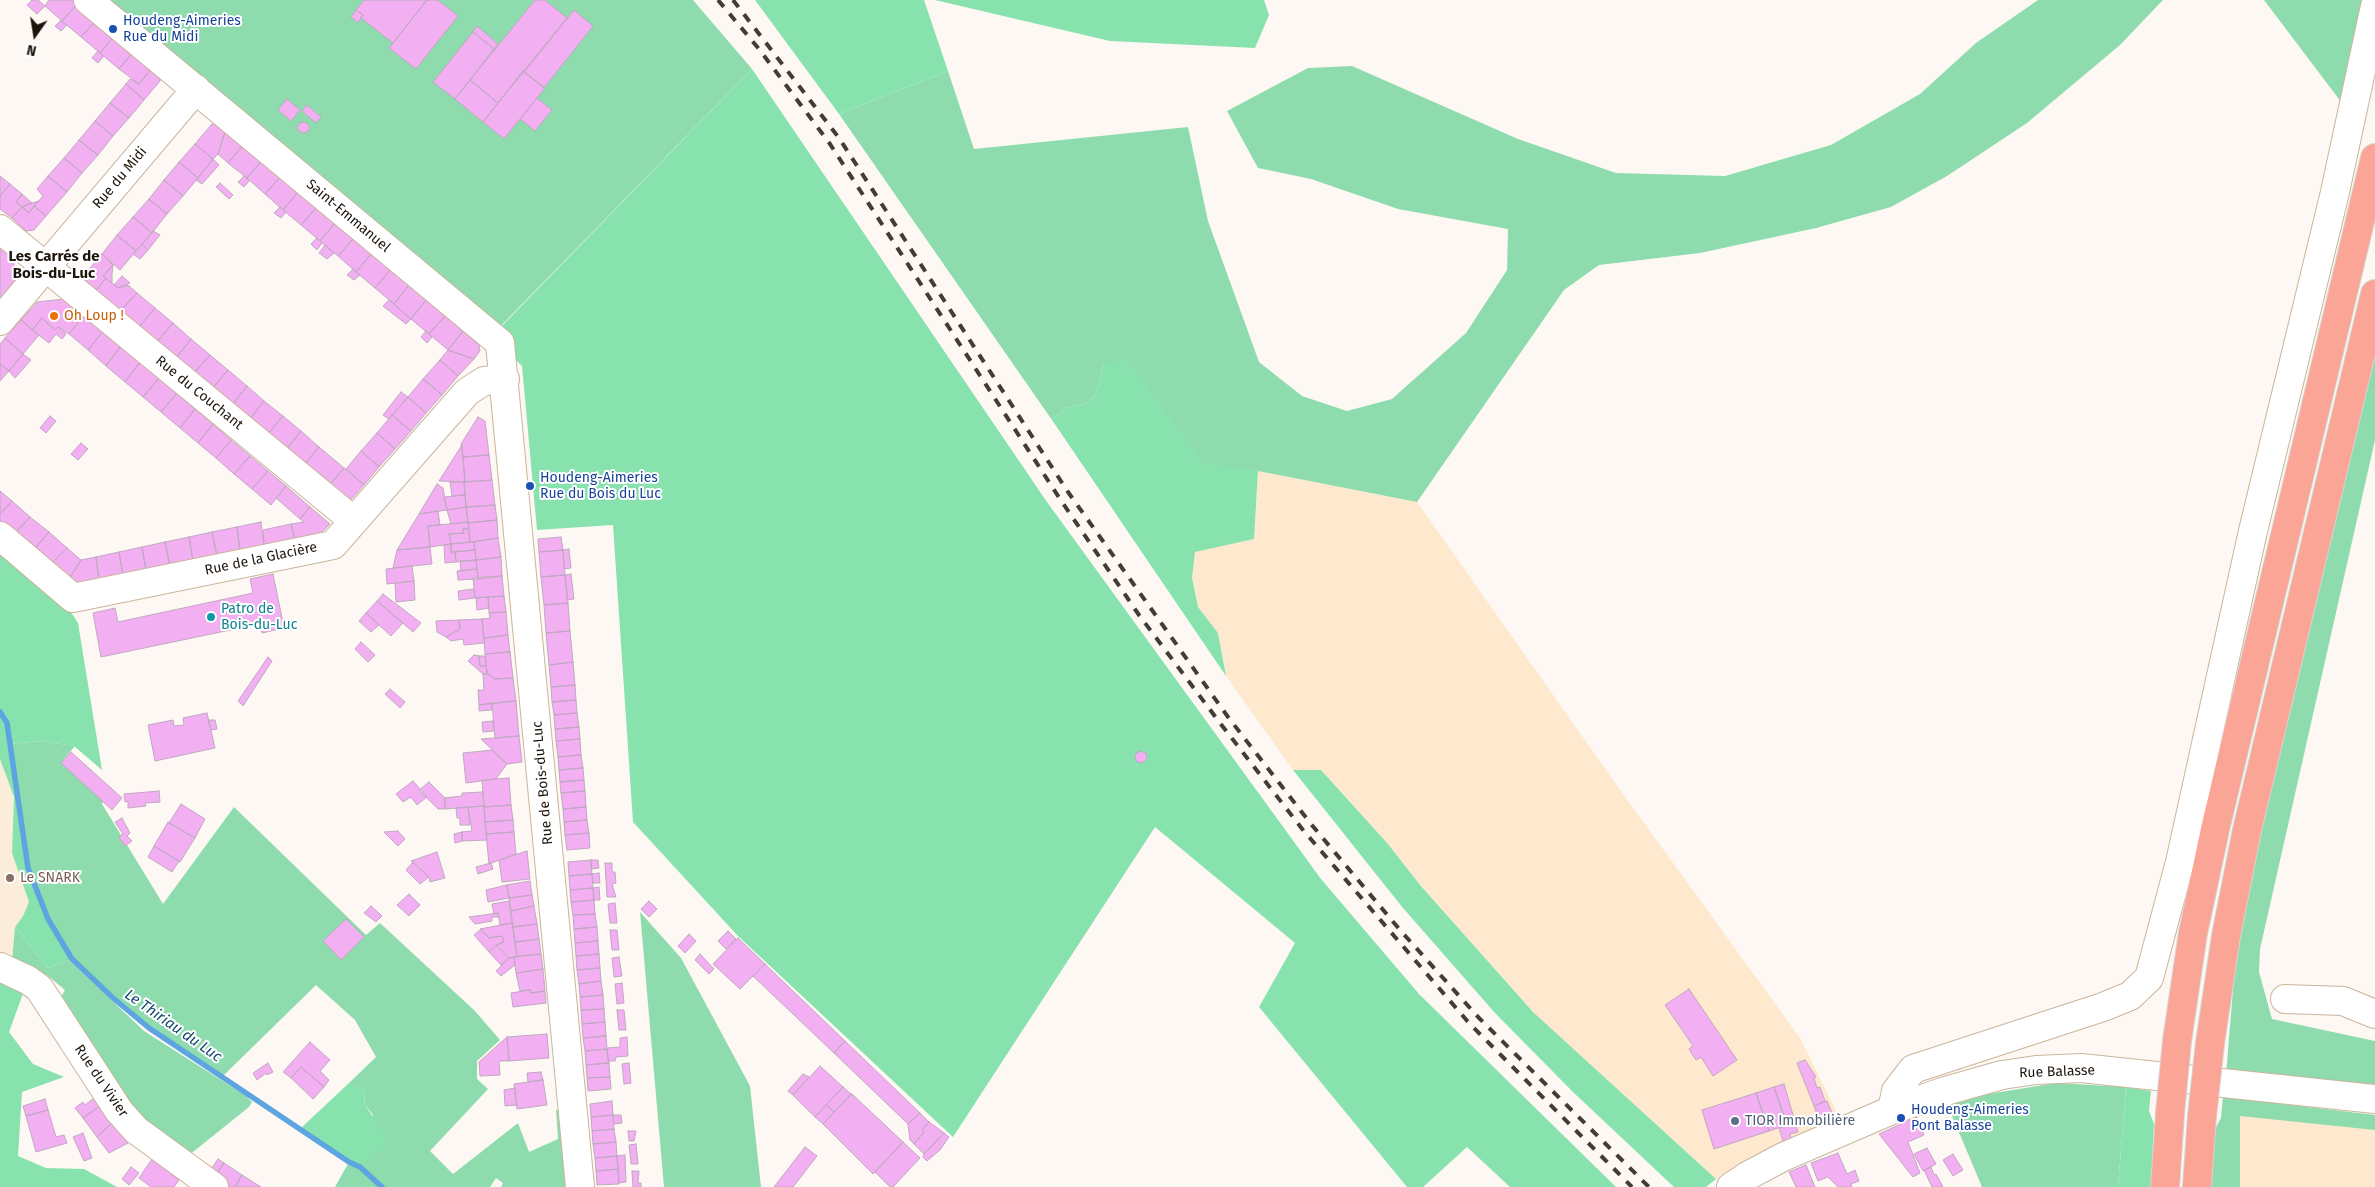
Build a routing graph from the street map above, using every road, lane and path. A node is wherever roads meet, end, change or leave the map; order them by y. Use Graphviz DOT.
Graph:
graph roads {
  1 [pos="88,0"];
  2 [pos="2375,6"];
  3 [pos="196,89"];
  4 [pos="2375,158"];
  5 [pos="0,229"];
  6 [pos="44,266"];
  7 [pos="2375,294"];
  8 [pos="0,321"];
  9 [pos="500,343"];
  10 [pos="505,379"];
  11 [pos="354,521"];
  12 [pos="0,536"];
  13 [pos="0,967"];
  14 [pos="2285,999"];
  15 [pos="2375,1014"];
  16 [pos="2375,1099"];
  17 [pos="1892,1110"];
  18 [pos="214,1187"];
  19 [pos="580,1187"];
  20 [pos="1731,1187"];
  21 [pos="2165,1187"];
  22 [pos="2197,1187"];
  1 -- 3 [label="street, Saint-Emmanuel"];
  2 -- 17 [label="street"];
  3 -- 6 [label="street, Rue du Midi"];
  3 -- 9 [label="street, Saint-Emmanuel"];
  4 -- 21 [label="highway, bridge"];
  5 -- 6 [label="street, Rue du Couchant"];
  6 -- 8 [label="street, Rue du Midi"];
  6 -- 11 [label="street, Rue du Couchant"];
  7 -- 22 [label="highway, bridge"];
  9 -- 10 [label="street, Rue de Bois-du-Luc"];
  10 -- 11 [label="street, Rue de la Glacière"];
  10 -- 19 [label="street, Rue de Bois-du-Luc"];
  11 -- 12 [label="street, Rue de la Glacière"];
  13 -- 18 [label="street, Rue du Vivier"];
  14 -- 15 [label="street"];
  16 -- 17 [label="street, Rue Balasse"];
  17 -- 20 [label="street, Rue Balasse"];
}
